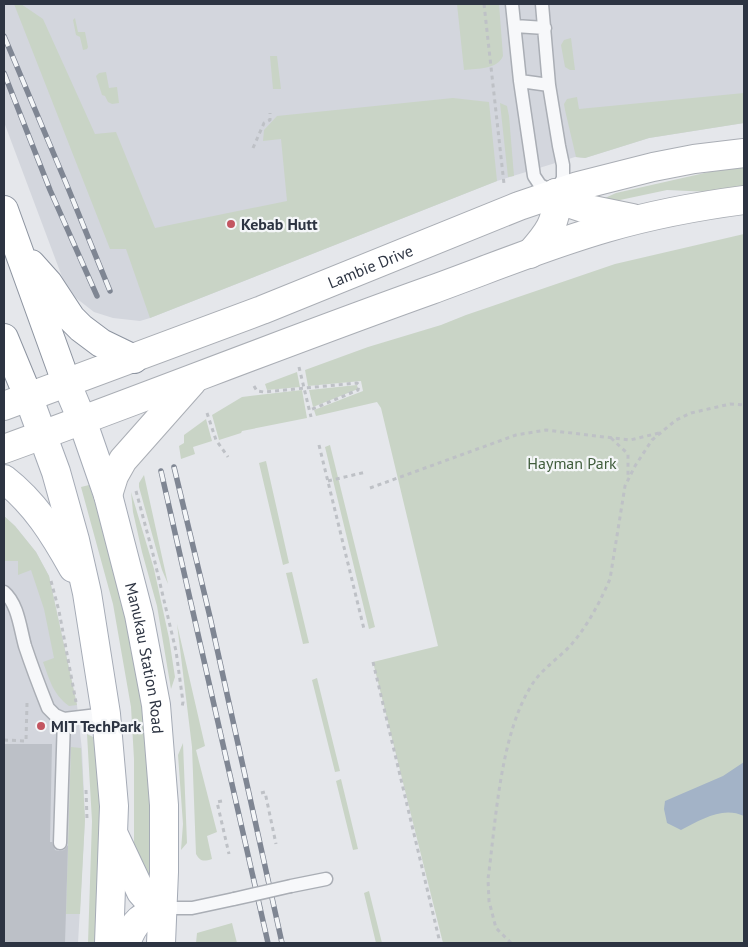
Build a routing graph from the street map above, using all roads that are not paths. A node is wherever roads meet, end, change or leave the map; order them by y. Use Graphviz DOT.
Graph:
graph roads {
  1 [pos="512,4"];
  2 [pos="542,4"];
  3 [pos="515,26"];
  4 [pos="545,28"];
  5 [pos="520,81"];
  6 [pos="549,85"];
  7 [pos="744,153"];
  8 [pos="556,193"];
  9 [pos="744,200"];
  10 [pos="4,210"];
  11 [pos="640,220"];
  12 [pos="17,248"];
  13 [pos="530,254"];
  14 [pos="4,338"];
  15 [pos="134,358"];
  16 [pos="195,379"];
  17 [pos="66,382"];
  18 [pos="16,401"];
  19 [pos="82,420"];
  20 [pos="42,435"];
  21 [pos="4,449"];
  22 [pos="4,479"];
  23 [pos="108,495"];
  24 [pos="4,592"];
  25 [pos="87,593"];
  26 [pos="106,714"];
  27 [pos="64,719"];
  28 [pos="113,832"];
  29 [pos="60,843"];
  30 [pos="326,879"];
  31 [pos="163,908"];
  32 [pos="109,943"];
  33 [pos="126,943"];
  34 [pos="161,943"];
  1 -- 3 [label="lane"];
  2 -- 4 [label="lane"];
  3 -- 4 [label="lane"];
  3 -- 5 [label="lane"];
  4 -- 6 [label="lane"];
  5 -- 6 [label="lane"];
  5 -- 8 [label="lane"];
  6 -- 8 [label="lane"];
  7 -- 8 [label="main road, Lambie Drive"];
  8 -- 11 [label="main road"];
  8 -- 13 [label="main road"];
  8 -- 15 [label="main road, Lambie Drive"];
  9 -- 11 [label="main road"];
  10 -- 12 [label="main road, Manukau Station Road"];
  11 -- 13 [label="main road"];
  12 -- 15 [label="main road"];
  12 -- 17 [label="main road, Manukau Station Road"];
  13 -- 16 [label="main road"];
  14 -- 18 [label="main road"];
  15 -- 17 [label="main road, Lambie Drive"];
  16 -- 19 [label="main road"];
  16 -- 23 [label="main road"];
  17 -- 18 [label="main road, Lambie Drive"];
  17 -- 19 [label="main road, Manukau Station Road"];
  18 -- 20 [label="main road"];
  19 -- 20 [label="main road"];
  19 -- 23 [label="main road, Manukau Station Road"];
  20 -- 21 [label="main road"];
  20 -- 25 [label="main road"];
  22 -- 25 [label="main road"];
  23 -- 31 [label="main road, Manukau Station Road"];
  24 -- 27 [label="lane"];
  25 -- 26 [label="main road"];
  26 -- 27 [label="lane"];
  26 -- 28 [label="main road"];
  27 -- 29 [label="lane"];
  28 -- 31 [label="main road"];
  28 -- 32 [label="main road"];
  30 -- 31 [label="lane, bridge"];
  31 -- 33 [label="main road"];
  31 -- 34 [label="main road, Manukau Station Road"];
}
